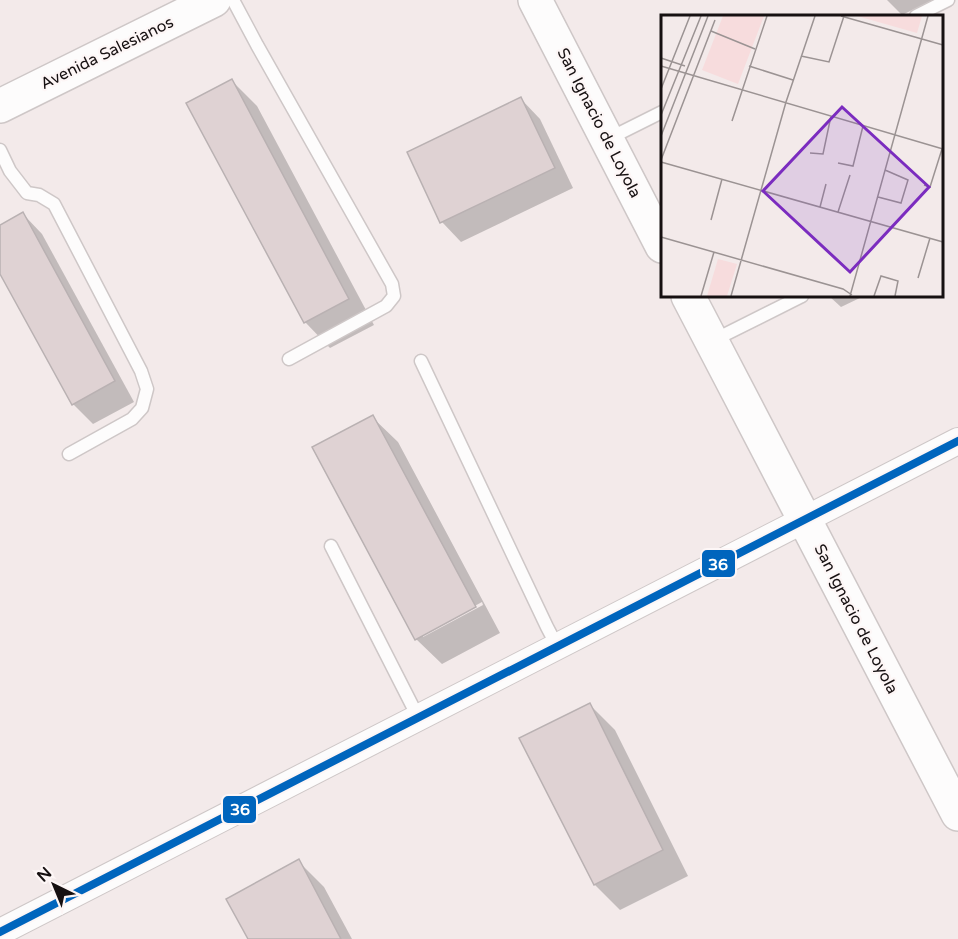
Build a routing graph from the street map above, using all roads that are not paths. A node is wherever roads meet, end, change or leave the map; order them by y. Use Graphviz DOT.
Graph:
graph roads {
  1 [pos="214,0"];
  2 [pos="233,0"];
  3 [pos="535,0"];
  4 [pos="948,0"];
  5 [pos="918,15"];
  6 [pos="0,106"];
  7 [pos="661,113"];
  8 [pos="607,140"];
  9 [pos="0,150"];
  10 [pos="661,242"];
  11 [pos="689,297"];
  12 [pos="800,297"];
  13 [pos="712,341"];
  14 [pos="289,360"];
  15 [pos="421,361"];
  16 [pos="958,441"];
  17 [pos="69,454"];
  18 [pos="805,519"];
  19 [pos="330,546"];
  20 [pos="557,646"];
  21 [pos="418,717"];
  22 [pos="958,814"];
  23 [pos="0,932"];
  1 -- 6 [label="street, Avenida Salesianos"];
  2 -- 14 [label="lane"];
  3 -- 8 [label="street, San Ignacio de Loyola"];
  4 -- 5 [label="lane"];
  7 -- 8 [label="lane"];
  8 -- 10 [label="street, San Ignacio de Loyola"];
  9 -- 17 [label="lane"];
  11 -- 13 [label="street, San Ignacio de Loyola"];
  12 -- 13 [label="lane"];
  13 -- 18 [label="street, San Ignacio de Loyola"];
  15 -- 20 [label="lane"];
  16 -- 18 [label="street"];
  18 -- 20 [label="street"];
  18 -- 22 [label="street, San Ignacio de Loyola"];
  19 -- 21 [label="lane"];
  20 -- 21 [label="street"];
  21 -- 23 [label="street"];
}
